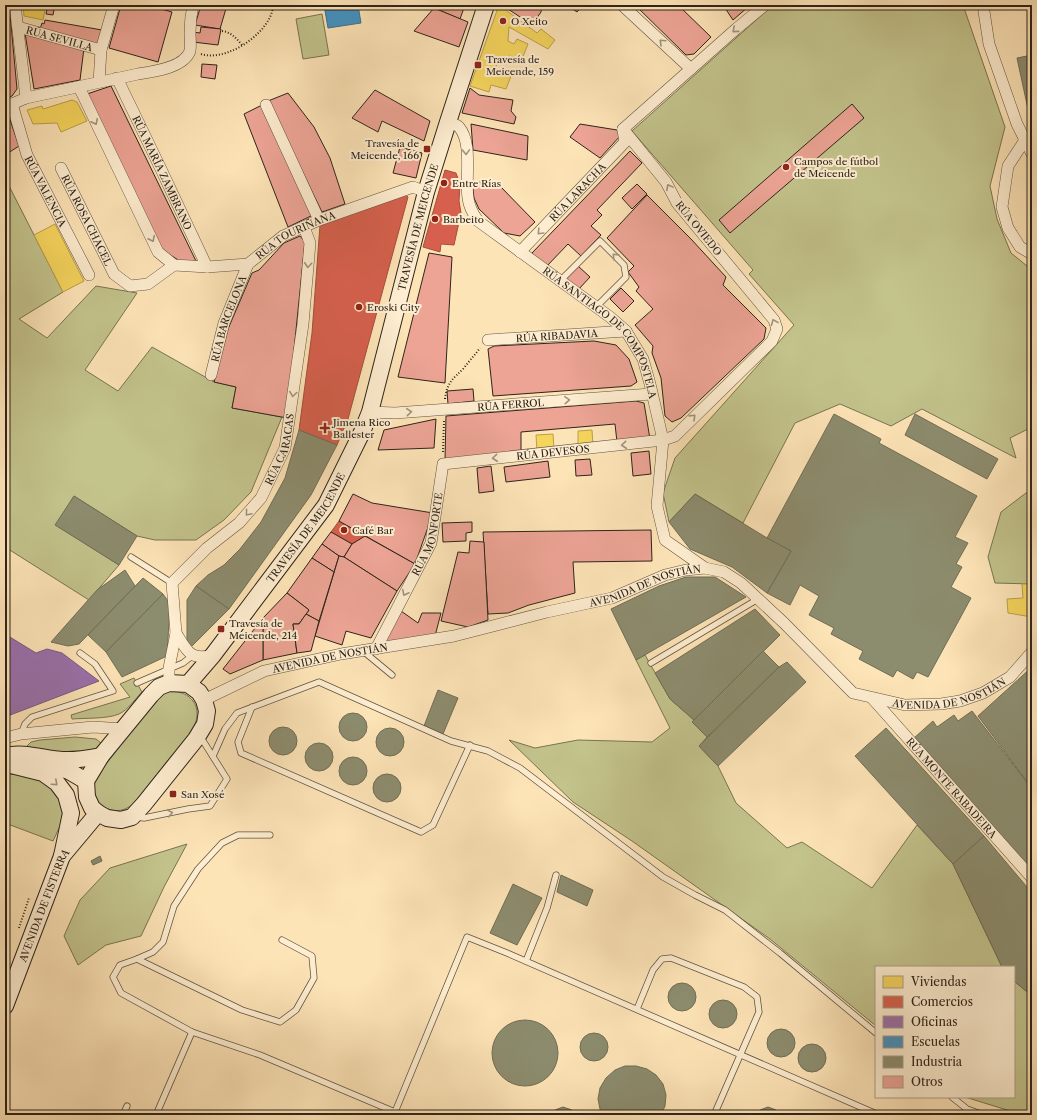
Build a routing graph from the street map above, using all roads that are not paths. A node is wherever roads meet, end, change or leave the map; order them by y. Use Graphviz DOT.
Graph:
graph roads {
  1 [pos="15,5"];
  2 [pos="114,5"];
  3 [pos="193,5"];
  4 [pos="486,5"];
  5 [pos="622,5"];
  6 [pos="765,5"];
  7 [pos="983,5"];
  8 [pos="18,27"];
  9 [pos="101,50"];
  10 [pos="691,69"];
  11 [pos="117,78"];
  12 [pos="99,82"];
  13 [pos="79,87"];
  14 [pos="26,98"];
  15 [pos="9,105"];
  16 [pos="266,105"];
  17 [pos="448,122"];
  18 [pos="623,129"];
  19 [pos="1025,140"];
  20 [pos="1032,154"];
  21 [pos="61,168"];
  22 [pos="426,192"];
  23 [pos="319,220"];
  24 [pos="304,227"];
  25 [pos="520,252"];
  26 [pos="1032,254"];
  27 [pos="248,264"];
  28 [pos="174,265"];
  29 [pos="207,268"];
  30 [pos="89,275"];
  31 [pos="560,281"];
  32 [pos="596,307"];
  33 [pos="626,331"];
  34 [pos="488,340"];
  35 [pos="211,375"];
  36 [pos="651,394"];
  37 [pos="370,412"];
  38 [pos="663,440"];
  39 [pos="443,464"];
  40 [pos="131,556"];
  41 [pos="705,568"];
  42 [pos="172,583"];
  43 [pos="758,599"];
  44 [pos="176,633"];
  45 [pos="376,649"];
  46 [pos="362,651"];
  47 [pos="1032,652"];
  48 [pos="80,653"];
  49 [pos="213,655"];
  50 [pos="192,656"];
  51 [pos="651,663"];
  52 [pos="392,674"];
  53 [pos="169,676"];
  54 [pos="137,682"];
  55 [pos="188,684"];
  56 [pos="872,698"];
  57 [pos="204,700"];
  58 [pos="252,707"];
  59 [pos="124,729"];
  60 [pos="21,734"];
  61 [pos="199,734"];
  62 [pos="5,738"];
  63 [pos="470,745"];
  64 [pos="101,756"];
  65 [pos="213,756"];
  66 [pos="6,761"];
  67 [pos="86,781"];
  68 [pos="98,813"];
  69 [pos="132,817"];
  70 [pos="270,835"];
  71 [pos="62,856"];
  72 [pos="556,875"];
  73 [pos="1032,878"];
  74 [pos="282,940"];
  75 [pos="137,959"];
  76 [pos="526,961"];
  77 [pos="5,1006"];
  78 [pos="637,1009"];
  79 [pos="192,1032"];
  80 [pos="875,1032"];
  81 [pos="741,1055"];
  82 [pos="953,1098"];
  83 [pos="127,1106"];
  84 [pos="395,1112"];
  85 [pos="123,1115"];
  86 [pos="156,1115"];
  87 [pos="402,1115"];
  88 [pos="714,1115"];
  89 [pos="879,1115"];
  90 [pos="984,1115"];
  1 -- 8 [label="street"];
  2 -- 9 [label="street"];
  3 -- 11 [label="street"];
  4 -- 17 [label="main road, TRAVESÍA DE MEICENDE"];
  10 -- 5 [label="street, one-way"];
  6 -- 10 [label="street, one-way"];
  7 -- 19 [label="street"];
  8 -- 9 [label="street, RÚA SEVILLA"];
  8 -- 14 [label="street"];
  9 -- 12 [label="street"];
  10 -- 18 [label="street"];
  11 -- 12 [label="street"];
  11 -- 29 [label="street, RÚA MARÍA ZAMBRANO"];
  12 -- 13 [label="street"];
  13 -- 14 [label="street"];
  13 -- 28 [label="street, one-way"];
  14 -- 15 [label="street"];
  15 -- 30 [label="street, RÚA VALENCIA"];
  16 -- 23 [label="street"];
  17 -- 22 [label="main road, TRAVESÍA DE MEICENDE"];
  17 -- 25 [label="street, RÚA SANTIAGO DE COMPOSTELA, one-way"];
  18 -- 25 [label="street, RÚA LARACHA, one-way"];
  38 -- 18 [label="street, RÚA OVIEDO, one-way"];
  19 -- 20 [label="street"];
  19 -- 26 [label="street"];
  21 -- 28 [label="street, RÚA ROSA CHACEL"];
  22 -- 23 [label="street, RÚA TOURIÑANA"];
  22 -- 37 [label="main road, TRAVESÍA DE MEICENDE"];
  23 -- 24 [label="street, RÚA TOURIÑANA"];
  24 -- 27 [label="street, RÚA TOURIÑANA"];
  24 -- 42 [label="street, RÚA CARACAS, one-way"];
  25 -- 31 [label="street, RÚA SANTIAGO DE COMPOSTELA"];
  27 -- 29 [label="street, RÚA TOURIÑANA"];
  27 -- 35 [label="street, RÚA BARCELONA"];
  28 -- 29 [label="street, RÚA TOURIÑANA"];
  31 -- 32 [label="street, RÚA SANTIAGO DE COMPOSTELA"];
  32 -- 31 [label="lane, one-way"];
  32 -- 33 [label="street, RÚA SANTIAGO DE COMPOSTELA"];
  33 -- 34 [label="street, RÚA RIBADAVIA"];
  33 -- 36 [label="street, RÚA SANTIAGO DE COMPOSTELA"];
  37 -- 36 [label="street, RÚA FERROL, one-way"];
  36 -- 38 [label="street, RÚA SANTIAGO DE COMPOSTELA"];
  37 -- 49 [label="main road, TRAVESÍA DE MEICENDE"];
  38 -- 39 [label="street, RÚA DEVESOS, one-way"];
  38 -- 41 [label="street, RÚA SANTIAGO DE COMPOSTELA"];
  39 -- 45 [label="street, RÚA MONFORTE, one-way"];
  40 -- 42 [label="lane"];
  41 -- 43 [label="street, AVENIDA DE NOSTIÁN"];
  41 -- 45 [label="street, AVENIDA DE NOSTIÁN"];
  42 -- 44 [label="street"];
  43 -- 51 [label="lane"];
  43 -- 56 [label="street, AVENIDA DE NOSTIÁN"];
  44 -- 50 [label="street"];
  44 -- 53 [label="street"];
  45 -- 46 [label="street, AVENIDA DE NOSTIÁN"];
  46 -- 52 [label="lane"];
  46 -- 57 [label="street, AVENIDA DE NOSTIÁN"];
  47 -- 56 [label="street, AVENIDA DE NOSTIÁN"];
  48 -- 60 [label="lane"];
  49 -- 50 [label="street"];
  49 -- 55 [label="main road, TRAVESÍA DE MEICENDE"];
  50 -- 53 [label="lane"];
  53 -- 54 [label="lane"];
  53 -- 55 [label="main road"];
  53 -- 59 [label="main road"];
  55 -- 57 [label="main road"];
  56 -- 73 [label="street, RÚA MONTE RABADEIRA"];
  57 -- 61 [label="main road"];
  58 -- 63 [label="lane"];
  58 -- 63 [label="lane"];
  58 -- 65 [label="lane"];
  59 -- 60 [label="street"];
  59 -- 64 [label="main road"];
  60 -- 62 [label="street"];
  61 -- 65 [label="lane"];
  61 -- 69 [label="main road"];
  63 -- 80 [label="lane"];
  64 -- 66 [label="main road"];
  64 -- 67 [label="main road"];
  69 -- 65 [label="lane, one-way"];
  66 -- 67 [label="main road"];
  66 -- 71 [label="main road, one-way"];
  67 -- 68 [label="main road"];
  68 -- 69 [label="main road"];
  68 -- 71 [label="main road, AVENIDA DE FISTERRA"];
  70 -- 75 [label="lane"];
  71 -- 77 [label="main road, AVENIDA DE FISTERRA"];
  72 -- 76 [label="lane"];
  74 -- 75 [label="lane"];
  75 -- 79 [label="lane"];
  76 -- 78 [label="lane"];
  76 -- 84 [label="lane"];
  78 -- 81 [label="lane"];
  78 -- 81 [label="lane"];
  79 -- 84 [label="lane"];
  79 -- 86 [label="lane"];
  81 -- 88 [label="lane"];
  81 -- 89 [label="lane"];
  82 -- 90 [label="lane"];
  83 -- 85 [label="lane"];
  84 -- 87 [label="lane"];
}
